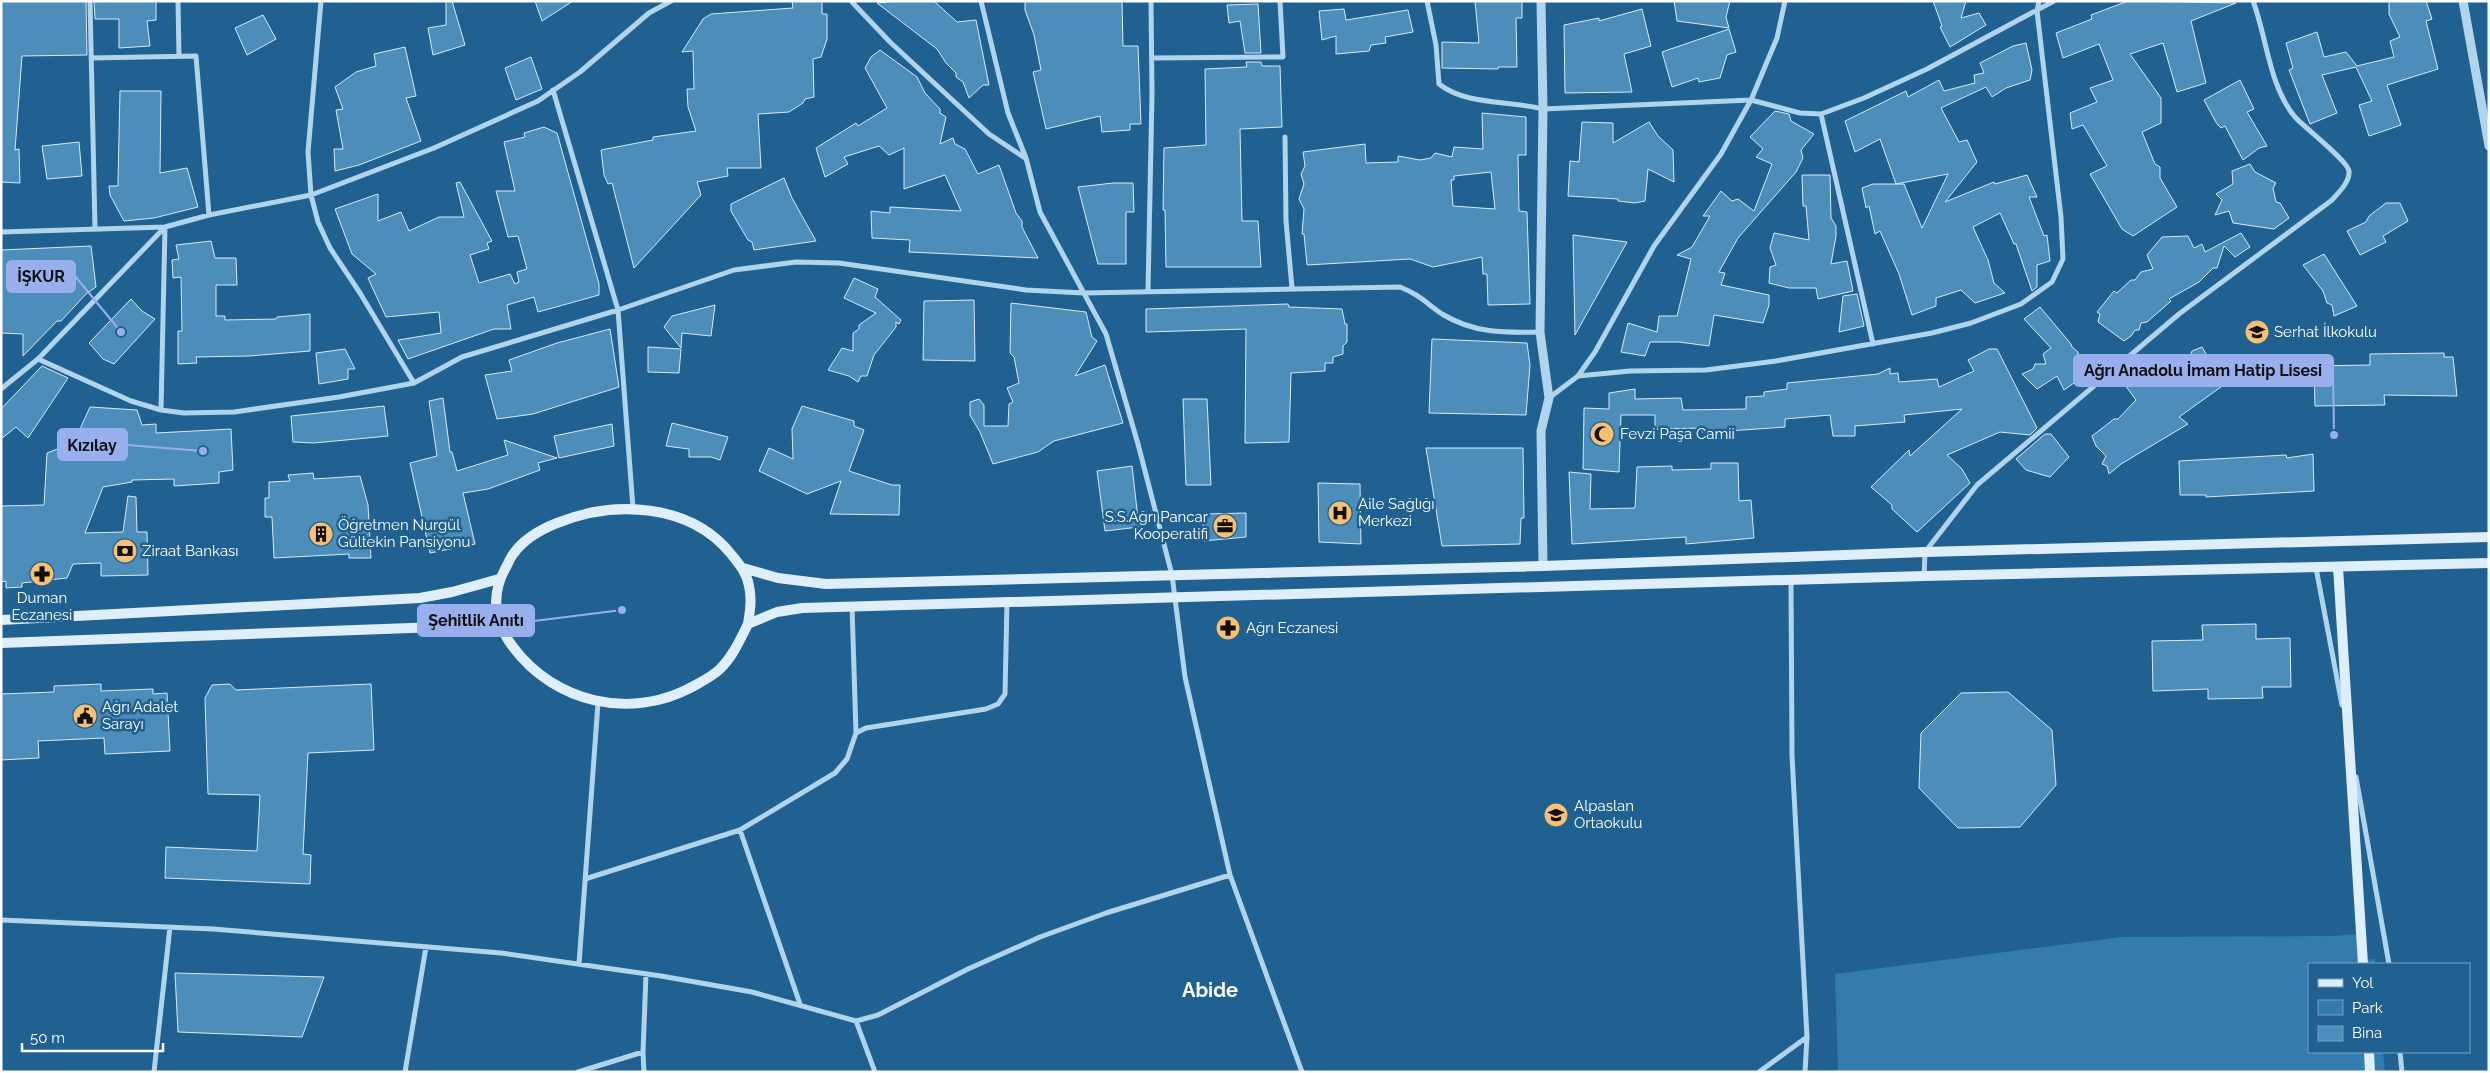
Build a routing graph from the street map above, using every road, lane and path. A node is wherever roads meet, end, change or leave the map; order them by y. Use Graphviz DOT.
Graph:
graph roads {
  1 [pos="90,1"];
  2 [pos="178,1"];
  3 [pos="321,1"];
  4 [pos="670,1"];
  5 [pos="851,1"];
  6 [pos="981,1"];
  7 [pos="1151,1"];
  8 [pos="1280,1"];
  9 [pos="1427,1"];
  10 [pos="1541,1"];
  11 [pos="1785,1"];
  12 [pos="2039,1"];
  13 [pos="2054,1"];
  14 [pos="2253,1"];
  15 [pos="2463,1"];
  16 [pos="2037,10"];
  17 [pos="179,56"];
  18 [pos="91,58"];
  19 [pos="1152,58"];
  20 [pos="553,90"];
  21 [pos="1751,100"];
  22 [pos="1544,109"];
  23 [pos="1821,114"];
  24 [pos="1285,137"];
  25 [pos="2489,146"];
  26 [pos="1026,158"];
  27 [pos="311,195"];
  28 [pos="209,215"];
  29 [pos="165,226"];
  30 [pos="95,229"];
  31 [pos="1,232"];
  32 [pos="1292,288"];
  33 [pos="1148,291"];
  34 [pos="1084,293"];
  35 [pos="618,310"];
  36 [pos="1540,332"];
  37 [pos="1873,344"];
  38 [pos="38,359"];
  39 [pos="1578,376"];
  40 [pos="414,383"];
  41 [pos="1,389"];
  42 [pos="1549,398"];
  43 [pos="161,410"];
  44 [pos="633,508"];
  45 [pos="2489,537"];
  46 [pos="1925,552"];
  47 [pos="2489,563"];
  48 [pos="1544,566"];
  49 [pos="2338,567"];
  50 [pos="743,568"];
  51 [pos="2316,568"];
  52 [pos="1172,575"];
  53 [pos="1924,576"];
  54 [pos="500,579"];
  55 [pos="1792,581"];
  56 [pos="1175,597"];
  57 [pos="1007,602"];
  58 [pos="852,606"];
  59 [pos="1,620"];
  60 [pos="748,624"];
  61 [pos="502,632"];
  62 [pos="1,643"];
  63 [pos="598,703"];
  64 [pos="856,733"];
  65 [pos="2349,742"];
  66 [pos="740,830"];
  67 [pos="1230,875"];
  68 [pos="585,879"];
  69 [pos="1,920"];
  70 [pos="170,927"];
  71 [pos="426,947"];
  72 [pos="2363,963"];
  73 [pos="2389,963"];
  74 [pos="578,964"];
  75 [pos="646,974"];
  76 [pos="800,1004"];
  77 [pos="856,1021"];
  78 [pos="1807,1038"];
  79 [pos="642,1052"];
  80 [pos="2369,1053"];
  81 [pos="2400,1053"];
  82 [pos="154,1072"];
  83 [pos="405,1072"];
  84 [pos="578,1072"];
  85 [pos="644,1072"];
  86 [pos="875,1072"];
  87 [pos="1302,1072"];
  88 [pos="1760,1072"];
  89 [pos="1805,1072"];
  90 [pos="2370,1072"];
  91 [pos="2402,1072"];
  1 -- 18 [label="street"];
  2 -- 17 [label="street"];
  3 -- 27 [label="street"];
  4 -- 20 [label="street"];
  5 -- 26 [label="street"];
  6 -- 26 [label="street"];
  7 -- 19 [label="street"];
  8 -- 19 [label="street"];
  9 -- 22 [label="street"];
  10 -- 22 [label="street"];
  11 -- 21 [label="street"];
  12 -- 16 [label="street"];
  13 -- 16 [label="street"];
  14 -- 46 [label="street"];
  15 -- 25 [label="street"];
  16 -- 23 [label="street"];
  16 -- 37 [label="street"];
  17 -- 18 [label="street"];
  17 -- 28 [label="street"];
  18 -- 30 [label="street"];
  19 -- 33 [label="street"];
  20 -- 27 [label="street"];
  20 -- 35 [label="street"];
  21 -- 22 [label="street"];
  21 -- 23 [label="street"];
  21 -- 39 [label="street"];
  22 -- 36 [label="street"];
  23 -- 37 [label="street"];
  24 -- 32 [label="street"];
  26 -- 34 [label="street"];
  27 -- 28 [label="street"];
  27 -- 40 [label="street"];
  28 -- 29 [label="street"];
  29 -- 30 [label="street"];
  29 -- 38 [label="street"];
  29 -- 43 [label="street"];
  30 -- 31 [label="street"];
  32 -- 33 [label="street"];
  32 -- 36 [label="street"];
  33 -- 34 [label="street"];
  34 -- 35 [label="street"];
  34 -- 52 [label="street"];
  35 -- 40 [label="street"];
  35 -- 44 [label="street"];
  36 -- 42 [label="street"];
  37 -- 39 [label="street"];
  38 -- 41 [label="street"];
  38 -- 43 [label="street"];
  39 -- 42 [label="street"];
  40 -- 43 [label="street"];
  42 -- 48 [label="street"];
  44 -- 50 [label="main road"];
  44 -- 54 [label="main road"];
  45 -- 46 [label="main road"];
  46 -- 48 [label="main road"];
  46 -- 53 [label="street"];
  47 -- 49 [label="main road"];
  48 -- 52 [label="main road"];
  49 -- 51 [label="main road"];
  49 -- 65 [label="main road"];
  50 -- 52 [label="main road"];
  50 -- 60 [label="main road"];
  51 -- 53 [label="main road"];
  51 -- 65 [label="street"];
  52 -- 56 [label="street"];
  53 -- 55 [label="main road"];
  54 -- 59 [label="main road"];
  54 -- 61 [label="main road"];
  55 -- 56 [label="main road"];
  55 -- 78 [label="street"];
  56 -- 57 [label="main road"];
  56 -- 67 [label="street"];
  57 -- 58 [label="main road"];
  57 -- 64 [label="street"];
  58 -- 60 [label="main road"];
  58 -- 64 [label="street"];
  60 -- 63 [label="main road"];
  61 -- 62 [label="main road"];
  61 -- 63 [label="main road"];
  63 -- 68 [label="street"];
  64 -- 66 [label="street"];
  65 -- 72 [label="main road"];
  65 -- 73 [label="street"];
  66 -- 68 [label="street"];
  66 -- 76 [label="street"];
  67 -- 77 [label="street"];
  67 -- 87 [label="street"];
  68 -- 74 [label="street"];
  69 -- 70 [label="street"];
  70 -- 71 [label="street"];
  70 -- 82 [label="street"];
  71 -- 74 [label="street"];
  71 -- 83 [label="street"];
  74 -- 75 [label="street"];
  75 -- 76 [label="street"];
  75 -- 79 [label="street"];
  76 -- 77 [label="street"];
  77 -- 86 [label="street"];
  78 -- 88 [label="street"];
  78 -- 89 [label="street"];
  79 -- 84 [label="street"];
  79 -- 85 [label="street"];
  80 -- 90 [label="main road"];
  81 -- 91 [label="street"];
}
